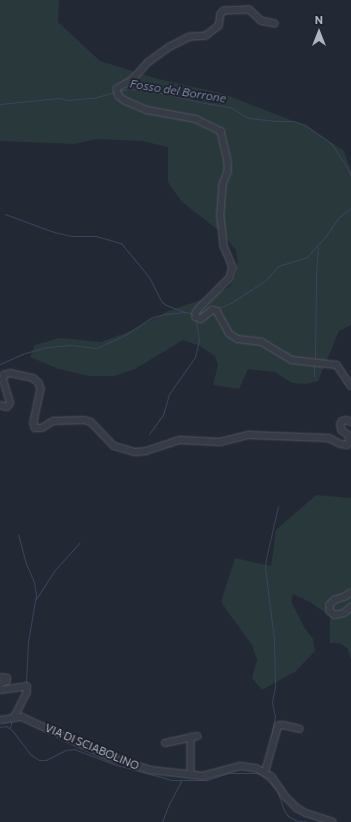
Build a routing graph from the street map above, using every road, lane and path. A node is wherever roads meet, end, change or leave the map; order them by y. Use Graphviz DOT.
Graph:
graph roads {
  1 [pos="275,24"];
  2 [pos="351,386"];
  3 [pos="0,405"];
  4 [pos="351,422"];
  5 [pos="351,593"];
  6 [pos="351,607"];
  7 [pos="0,677"];
  8 [pos="0,685"];
  9 [pos="0,690"];
  10 [pos="15,717"];
  11 [pos="0,720"];
  12 [pos="300,729"];
  13 [pos="197,736"];
  14 [pos="191,737"];
  15 [pos="165,743"];
  16 [pos="265,772"];
  17 [pos="191,775"];
  18 [pos="333,822"];
  1 -- 2 [label="street"];
  3 -- 4 [label="street"];
  5 -- 6 [label="street"];
  7 -- 8 [label="street"];
  9 -- 10 [label="street"];
  10 -- 11 [label="street, VIA DI SCIABOLINO"];
  10 -- 17 [label="street, VIA DI SCIABOLINO"];
  12 -- 16 [label="street"];
  13 -- 14 [label="street"];
  14 -- 15 [label="street"];
  14 -- 17 [label="street"];
  16 -- 17 [label="street, VIA DI SCIABOLINO"];
  16 -- 18 [label="street"];
}
